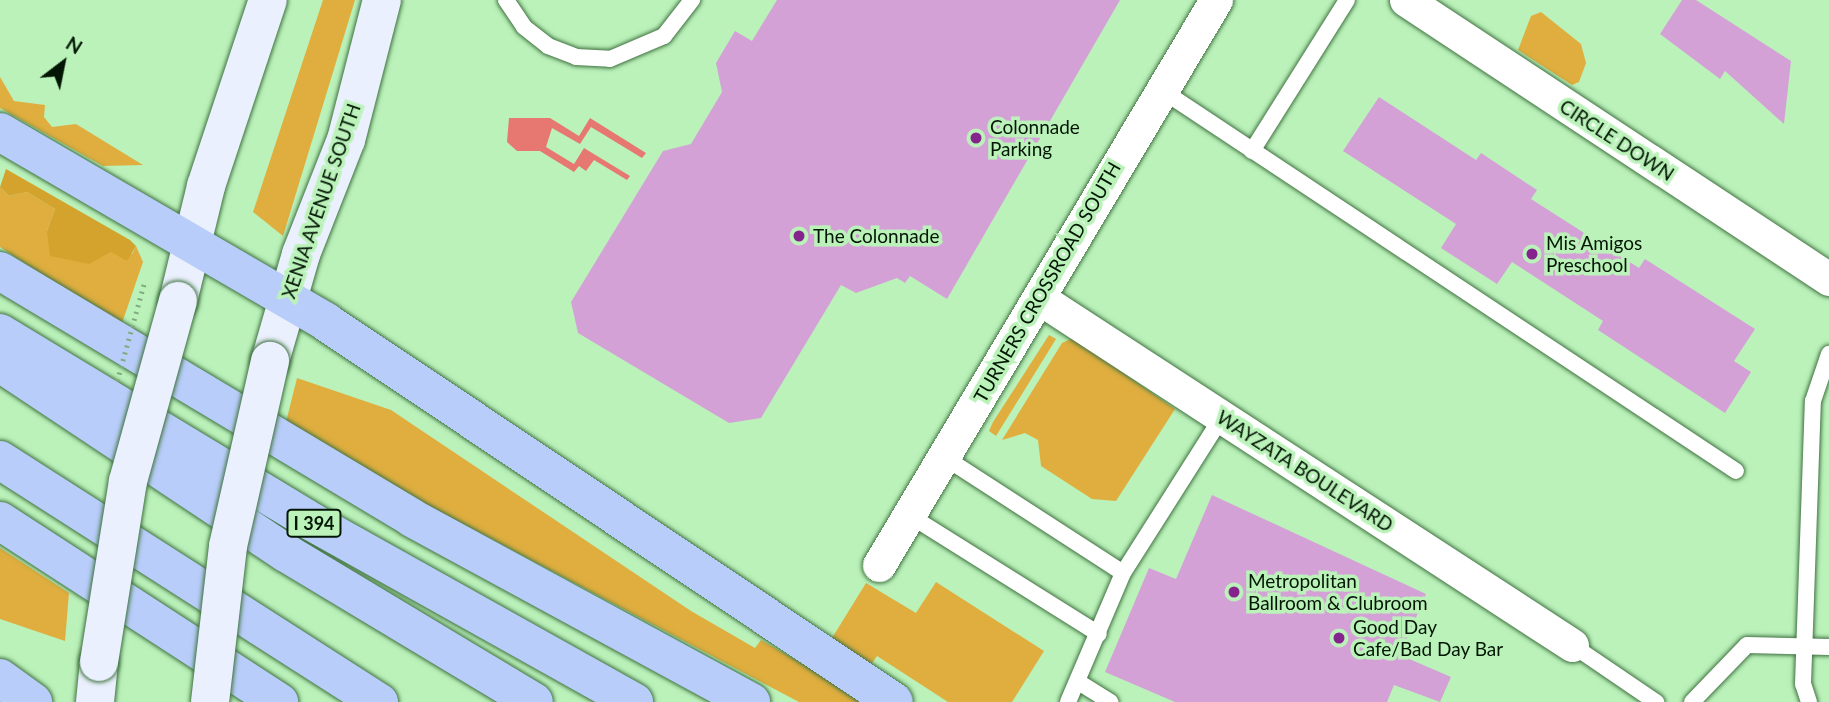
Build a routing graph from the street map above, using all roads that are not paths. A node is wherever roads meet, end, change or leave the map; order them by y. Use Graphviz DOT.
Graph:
graph roads {
  1 [pos="268,0"];
  2 [pos="383,0"];
  3 [pos="506,0"];
  4 [pos="692,0"];
  5 [pos="1216,0"];
  6 [pos="1347,0"];
  7 [pos="1406,0"];
  8 [pos="1160,89"];
  9 [pos="0,132"];
  10 [pos="1252,151"];
  11 [pos="191,242"];
  12 [pos="0,271"];
  13 [pos="1829,279"];
  14 [pos="1039,298"];
  15 [pos="287,299"];
  16 [pos="0,333"];
  17 [pos="1829,354"];
  18 [pos="0,363"];
  19 [pos="1222,417"];
  20 [pos="944,457"];
  21 [pos="0,460"];
  22 [pos="1736,471"];
  23 [pos="909,515"];
  24 [pos="0,521"];
  25 [pos="879,565"];
  26 [pos="1123,572"];
  27 [pos="1099,634"];
  28 [pos="1805,643"];
  29 [pos="1572,645"];
  30 [pos="1829,647"];
  31 [pos="0,678"];
  32 [pos="1080,683"];
  33 [pos="33,702"];
  34 [pos="95,702"];
  35 [pos="210,702"];
  36 [pos="279,702"];
  37 [pos="379,702"];
  38 [pos="534,702"];
  39 [pos="634,702"];
  40 [pos="751,702"];
  41 [pos="894,702"];
  42 [pos="1068,702"];
  43 [pos="1110,702"];
  44 [pos="1656,702"];
  45 [pos="1692,702"];
  46 [pos="1809,702"];
  1 -- 11 [label="street"];
  2 -- 15 [label="street, XENIA AVENUE SOUTH"];
  3 -- 4 [label="lane"];
  5 -- 8 [label="street, TURNERS CROSSROAD SOUTH"];
  6 -- 10 [label="lane"];
  7 -- 13 [label="street, CIRCLE DOWN"];
  8 -- 10 [label="lane"];
  8 -- 14 [label="street, TURNERS CROSSROAD SOUTH"];
  9 -- 11 [label="highway"];
  10 -- 22 [label="lane"];
  11 -- 15 [label="highway"];
  11 -- 34 [label="street, bridge"];
  12 -- 40 [label="highway"];
  14 -- 19 [label="street, WAYZATA BOULEVARD"];
  14 -- 20 [label="street, TURNERS CROSSROAD SOUTH"];
  15 -- 35 [label="street, XENIA AVENUE SOUTH, bridge"];
  15 -- 41 [label="highway"];
  16 -- 39 [label="highway, I 394"];
  17 -- 28 [label="lane"];
  18 -- 38 [label="highway"];
  19 -- 26 [label="lane"];
  19 -- 29 [label="street, WAYZATA BOULEVARD"];
  20 -- 23 [label="street, TURNERS CROSSROAD SOUTH"];
  20 -- 26 [label="lane"];
  21 -- 37 [label="highway"];
  23 -- 25 [label="street, TURNERS CROSSROAD SOUTH"];
  23 -- 27 [label="lane"];
  24 -- 36 [label="highway"];
  26 -- 27 [label="lane"];
  27 -- 32 [label="lane"];
  28 -- 30 [label="lane"];
  28 -- 45 [label="lane"];
  28 -- 46 [label="lane"];
  29 -- 44 [label="lane"];
  31 -- 33 [label="highway"];
  32 -- 42 [label="lane"];
  32 -- 43 [label="lane"];
}
